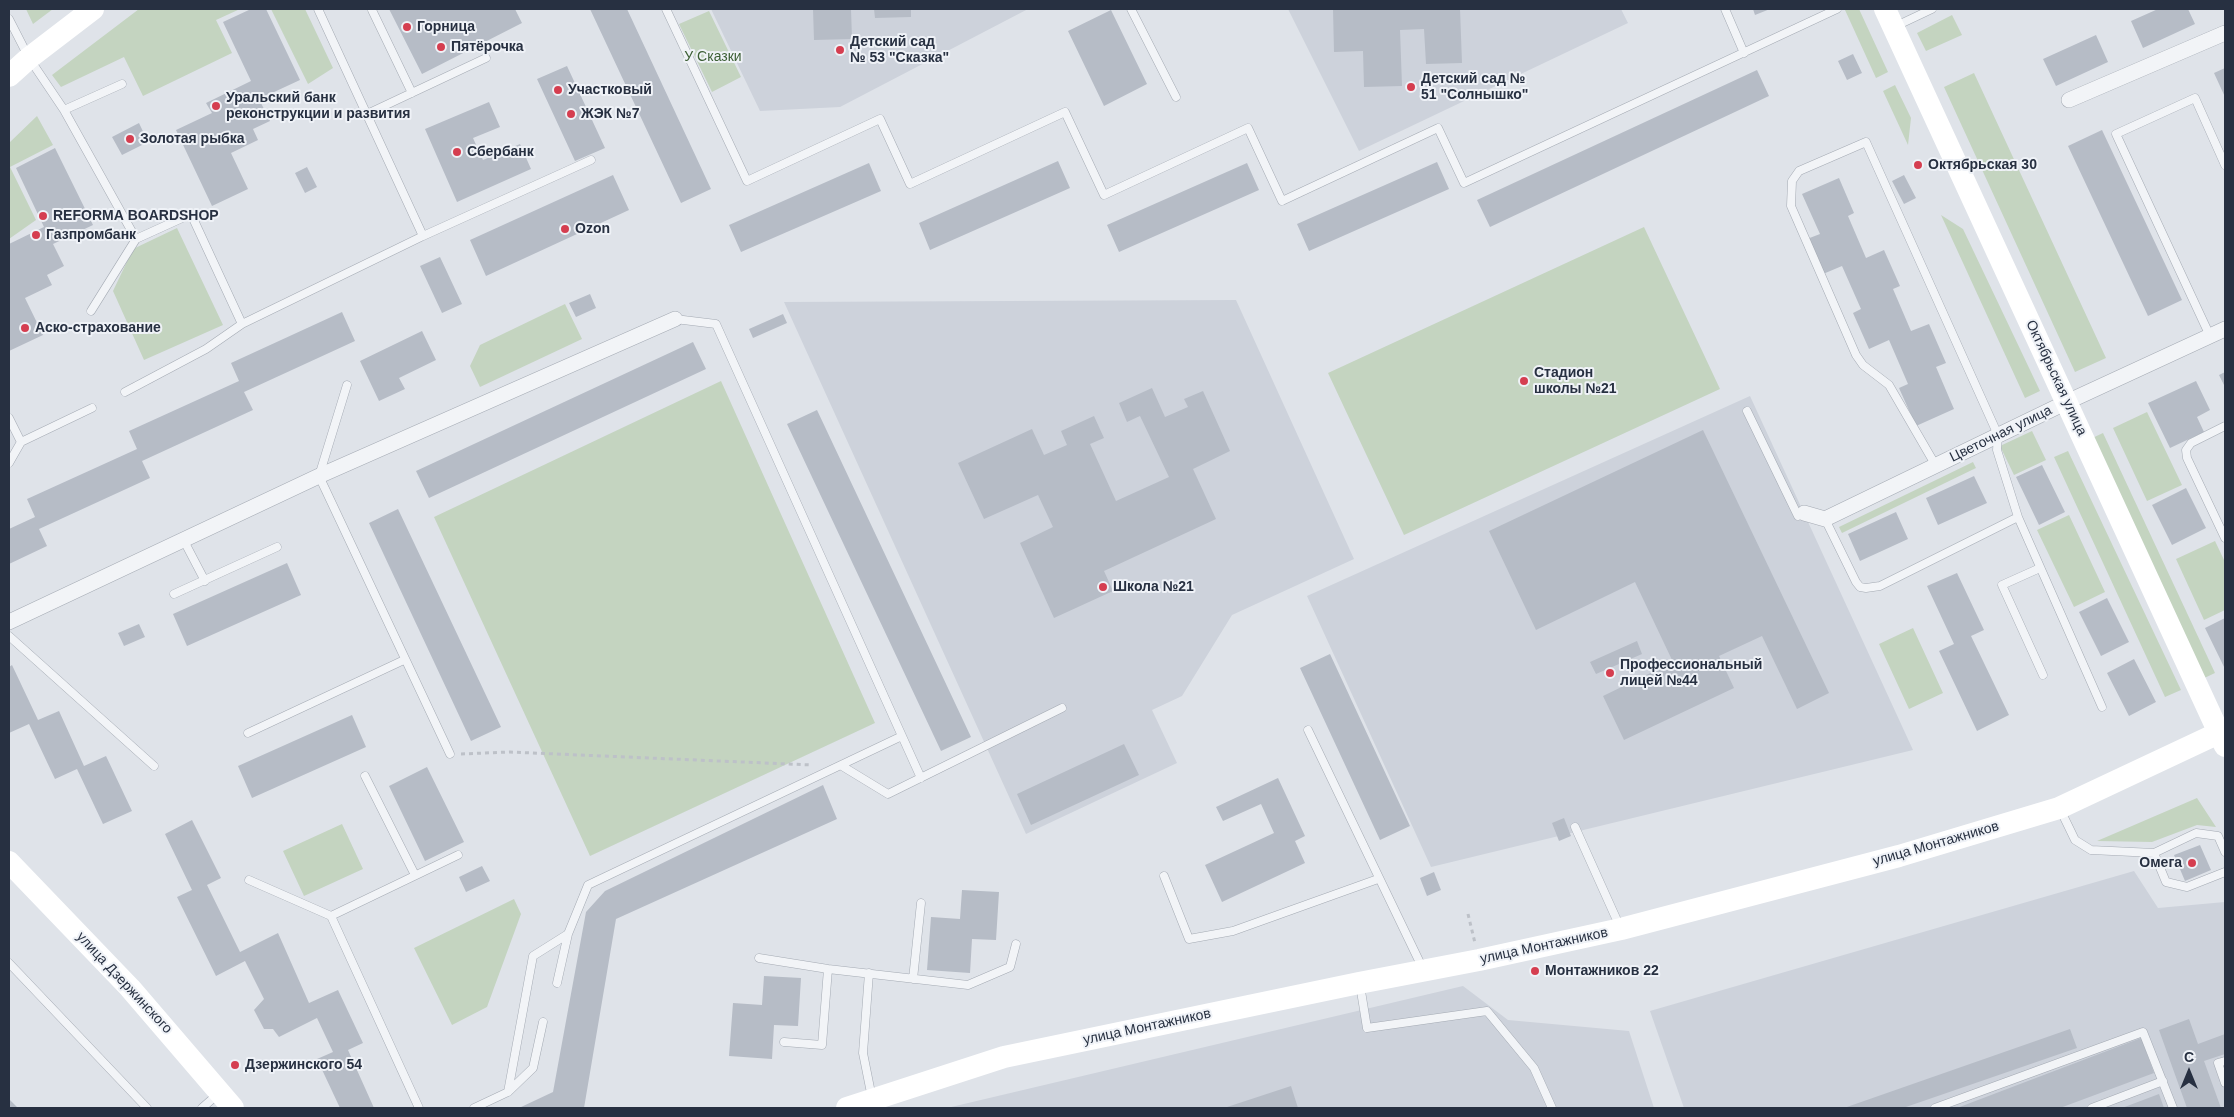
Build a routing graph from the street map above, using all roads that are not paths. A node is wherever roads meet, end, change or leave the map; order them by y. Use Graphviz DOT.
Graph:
graph roads {
  1 [pos="93,9"];
  2 [pos="318,9"];
  3 [pos="666,9"];
  4 [pos="1131,9"];
  5 [pos="1725,9"];
  6 [pos="1837,9"];
  7 [pos="1932,9"];
  8 [pos="372,10"];
  9 [pos="1890,18"];
  10 [pos="9,19"];
  11 [pos="2225,33"];
  12 [pos="1744,52"];
  13 [pos="29,58"];
  14 [pos="486,58"];
  15 [pos="9,76"];
  16 [pos="122,84"];
  17 [pos="412,93"];
  18 [pos="1176,97"];
  19 [pos="2069,100"];
  20 [pos="64,110"];
  21 [pos="367,114"];
  22 [pos="591,160"];
  23 [pos="2225,165"];
  24 [pos="423,236"];
  25 [pos="136,239"];
  26 [pos="91,311"];
  27 [pos="675,319"];
  28 [pos="242,324"];
  29 [pos="2225,329"];
  30 [pos="2210,336"];
  31 [pos="347,385"];
  32 [pos="124,392"];
  33 [pos="2067,402"];
  34 [pos="92,408"];
  35 [pos="1748,411"];
  36 [pos="9,418"];
  37 [pos="2225,426"];
  38 [pos="1998,435"];
  39 [pos="21,442"];
  40 [pos="9,463"];
  41 [pos="1936,466"];
  42 [pos="319,476"];
  43 [pos="1804,513"];
  44 [pos="2018,518"];
  45 [pos="1825,519"];
  46 [pos="2225,538"];
  47 [pos="183,539"];
  48 [pos="277,546"];
  49 [pos="2040,568"];
  50 [pos="205,581"];
  51 [pos="174,594"];
  52 [pos="9,622"];
  53 [pos="9,636"];
  54 [pos="404,660"];
  55 [pos="2043,676"];
  56 [pos="2102,707"];
  57 [pos="1062,708"];
  58 [pos="1308,730"];
  59 [pos="248,732"];
  60 [pos="902,736"];
  61 [pos="2223,736"];
  62 [pos="450,754"];
  63 [pos="154,766"];
  64 [pos="842,766"];
  65 [pos="366,776"];
  66 [pos="921,778"];
  67 [pos="2059,808"];
  68 [pos="1574,827"];
  69 [pos="2225,852"];
  70 [pos="2154,853"];
  71 [pos="458,855"];
  72 [pos="9,862"];
  73 [pos="2225,872"];
  74 [pos="415,875"];
  75 [pos="1164,876"];
  76 [pos="1378,879"];
  77 [pos="248,880"];
  78 [pos="921,903"];
  79 [pos="331,916"];
  80 [pos="1621,929"];
  81 [pos="568,934"];
  82 [pos="1016,944"];
  83 [pos="759,958"];
  84 [pos="9,963"];
  85 [pos="828,969"];
  86 [pos="1424,971"];
  87 [pos="869,973"];
  88 [pos="913,979"];
  89 [pos="557,983"];
  90 [pos="1359,983"];
  91 [pos="543,1022"];
  92 [pos="784,1042"];
  93 [pos="2225,1061"];
  94 [pos="2163,1081"];
  95 [pos="2225,1084"];
  96 [pos="508,1092"];
  97 [pos="872,1098"];
  98 [pos="226,1100"];
  99 [pos="1948,1106"];
  100 [pos="147,1108"];
  101 [pos="202,1108"];
  102 [pos="419,1108"];
  103 [pos="474,1108"];
  104 [pos="847,1108"];
  105 [pos="1552,1108"];
  106 [pos="1935,1108"];
  107 [pos="2092,1108"];
  108 [pos="2174,1108"];
  1 -- 13 [label="street"];
  2 -- 21 [label="lane"];
  3 -- 12 [label="lane"];
  4 -- 18 [label="lane"];
  5 -- 12 [label="lane"];
  6 -- 12 [label="lane"];
  7 -- 9 [label="lane"];
  8 -- 17 [label="lane"];
  9 -- 33 [label="street, Октябрьская улица"];
  10 -- 13 [label="lane"];
  11 -- 19 [label="street"];
  13 -- 15 [label="street"];
  13 -- 20 [label="lane"];
  14 -- 17 [label="lane"];
  16 -- 20 [label="lane"];
  17 -- 21 [label="lane"];
  20 -- 25 [label="lane"];
  21 -- 24 [label="lane"];
  22 -- 24 [label="lane"];
  23 -- 30 [label="lane"];
  24 -- 28 [label="lane"];
  25 -- 26 [label="lane"];
  25 -- 28 [label="lane"];
  27 -- 42 [label="street"];
  27 -- 60 [label="lane"];
  28 -- 32 [label="lane"];
  29 -- 30 [label="street, Цветочная улица"];
  30 -- 33 [label="street, Цветочная улица"];
  31 -- 42 [label="lane"];
  33 -- 38 [label="street, Цветочная улица"];
  33 -- 61 [label="street, Октябрьская улица"];
  34 -- 39 [label="lane"];
  35 -- 43 [label="lane"];
  36 -- 39 [label="lane"];
  37 -- 46 [label="lane"];
  38 -- 41 [label="street, Цветочная улица"];
  38 -- 41 [label="lane"];
  38 -- 44 [label="lane"];
  39 -- 40 [label="lane"];
  41 -- 45 [label="street, Цветочная улица"];
  42 -- 47 [label="street"];
  42 -- 54 [label="lane"];
  43 -- 45 [label="street"];
  44 -- 45 [label="lane"];
  44 -- 49 [label="lane"];
  47 -- 50 [label="lane"];
  47 -- 52 [label="street"];
  48 -- 50 [label="lane"];
  49 -- 55 [label="lane"];
  49 -- 56 [label="lane"];
  50 -- 51 [label="lane"];
  53 -- 63 [label="lane"];
  54 -- 59 [label="lane"];
  54 -- 62 [label="lane"];
  57 -- 66 [label="lane"];
  58 -- 76 [label="lane"];
  60 -- 64 [label="lane"];
  60 -- 66 [label="lane"];
  61 -- 67 [label="street, улица Монтажников"];
  64 -- 66 [label="lane"];
  64 -- 81 [label="lane"];
  65 -- 74 [label="lane"];
  67 -- 70 [label="lane"];
  67 -- 80 [label="street, улица Монтажников"];
  68 -- 80 [label="lane"];
  69 -- 70 [label="lane"];
  70 -- 73 [label="lane"];
  71 -- 74 [label="lane"];
  72 -- 98 [label="street, улица Дзержинского"];
  74 -- 79 [label="lane"];
  75 -- 76 [label="lane"];
  76 -- 86 [label="lane"];
  77 -- 79 [label="lane"];
  78 -- 88 [label="lane"];
  79 -- 102 [label="lane"];
  80 -- 86 [label="street, улица Монтажников"];
  81 -- 89 [label="lane"];
  81 -- 96 [label="lane"];
  82 -- 88 [label="lane"];
  83 -- 85 [label="lane"];
  84 -- 100 [label="lane"];
  85 -- 87 [label="lane"];
  85 -- 92 [label="lane"];
  86 -- 90 [label="street, улица Монтажников"];
  87 -- 88 [label="lane"];
  87 -- 97 [label="lane"];
  90 -- 97 [label="street, улица Монтажников"];
  90 -- 105 [label="lane"];
  91 -- 96 [label="lane"];
  93 -- 95 [label="lane"];
  94 -- 99 [label="lane"];
  94 -- 107 [label="lane"];
  94 -- 108 [label="lane"];
  96 -- 103 [label="lane"];
  97 -- 104 [label="street, улица Монтажников"];
  98 -- 101 [label="lane"];
  99 -- 106 [label="lane"];
}
